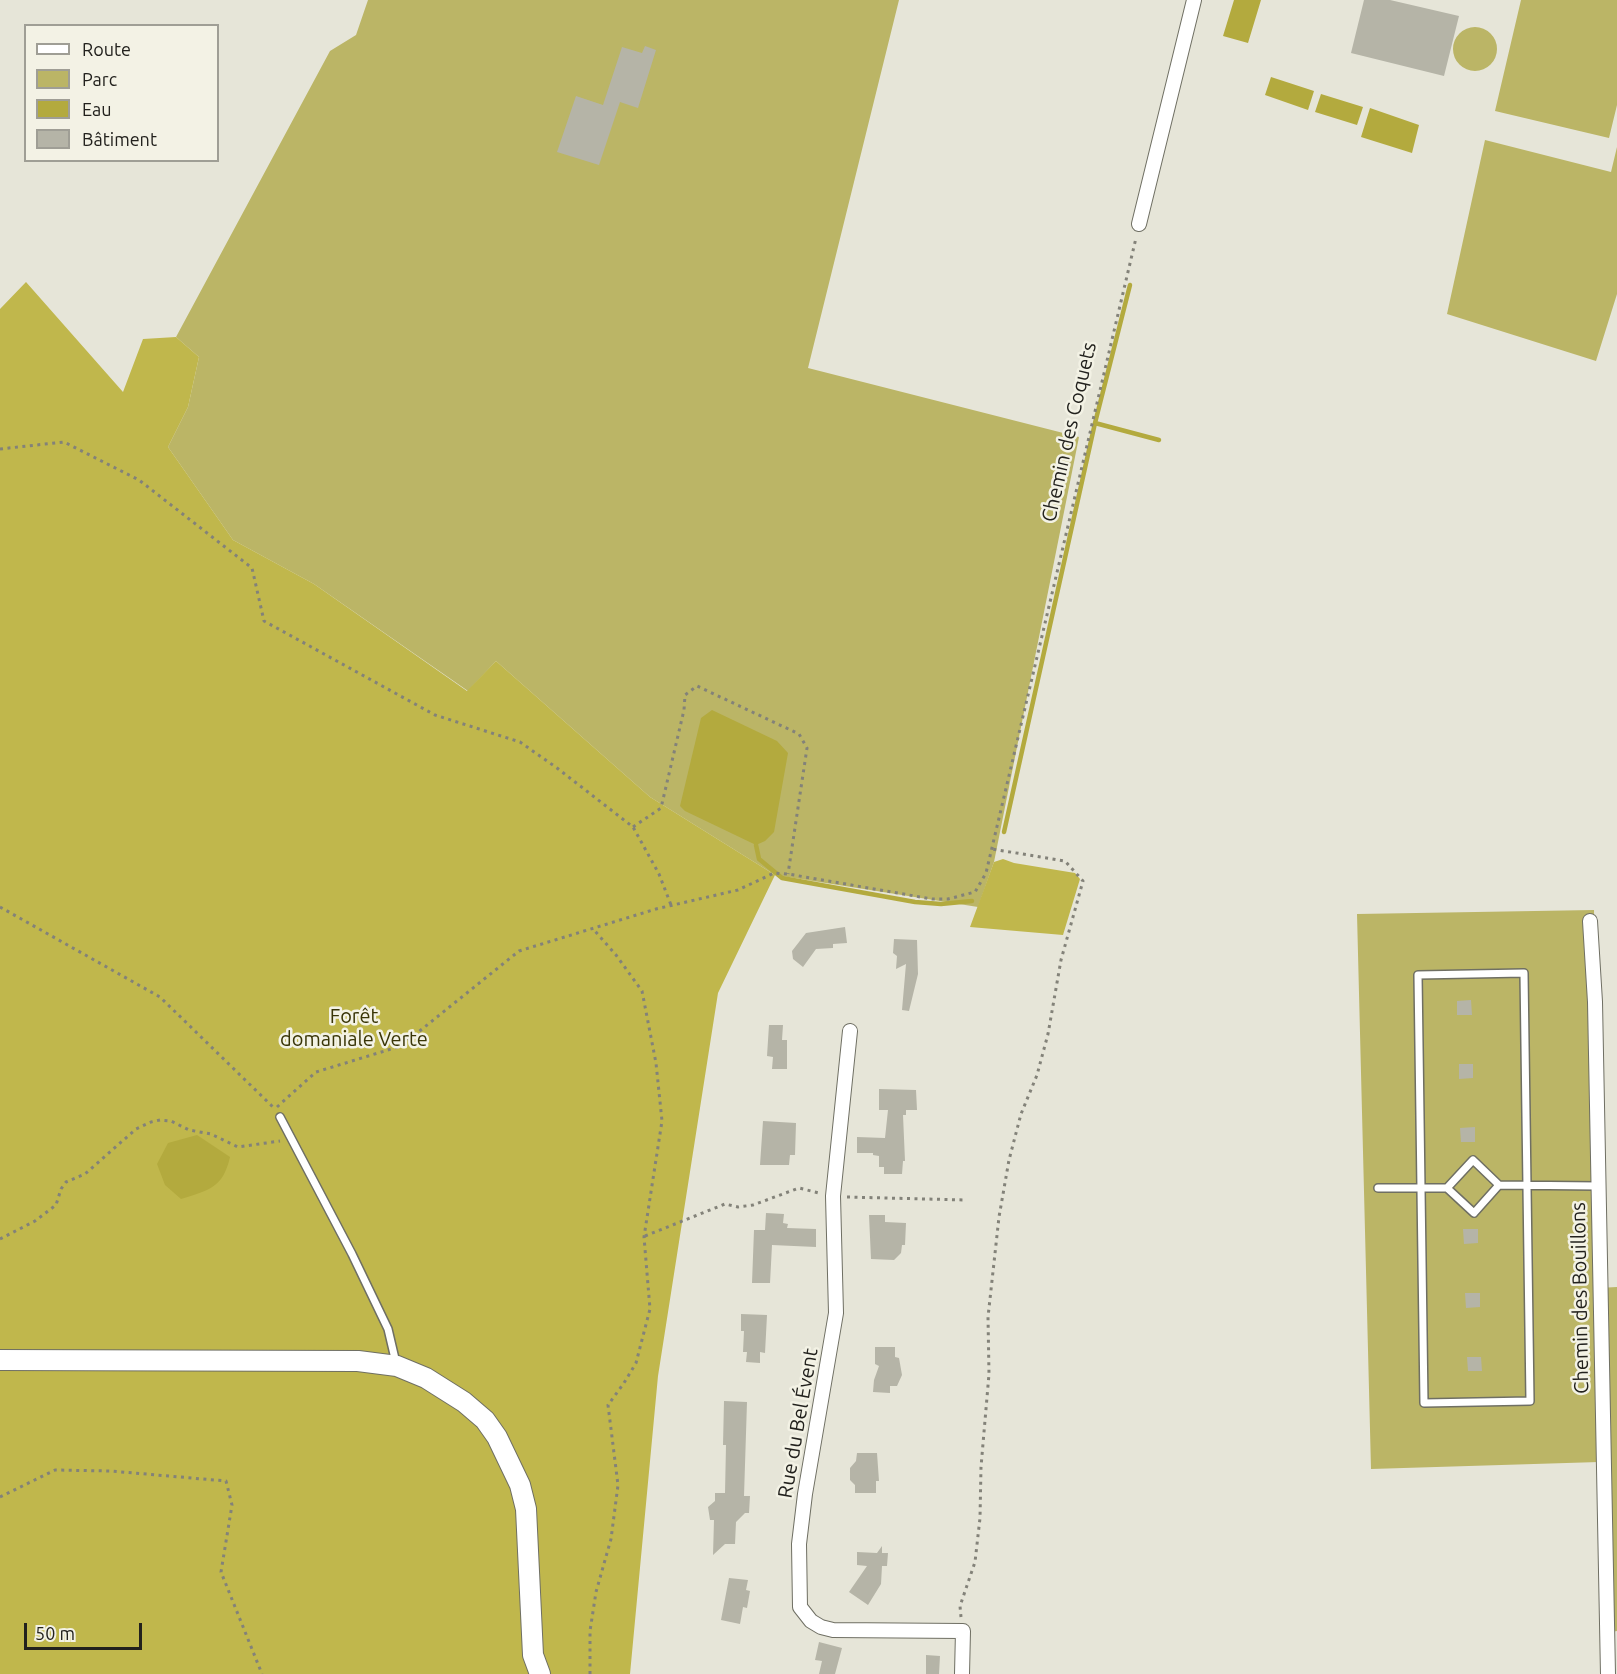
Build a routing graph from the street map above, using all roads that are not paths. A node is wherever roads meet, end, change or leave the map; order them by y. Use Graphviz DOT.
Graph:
graph roads {
  1 [pos="1194,0"];
  2 [pos="1139,224"];
  3 [pos="1590,921"];
  4 [pos="850,1031"];
  5 [pos="280,1117"];
  6 [pos="1499,1185"];
  7 [pos="1527,1186"];
  8 [pos="1598,1186"];
  9 [pos="1378,1188"];
  10 [pos="1421,1188"];
  11 [pos="1447,1188"];
  12 [pos="0,1360"];
  13 [pos="397,1366"];
  14 [pos="540,1674"];
  15 [pos="962,1674"];
  16 [pos="1608,1674"];
  1 -- 2 [label="street"];
  3 -- 8 [label="street, Chemin des Bouillons"];
  4 -- 15 [label="street, Rue du Bel Évent"];
  5 -- 13 [label="lane"];
  6 -- 7 [label="lane"];
  6 -- 11 [label="lane"];
  6 -- 11 [label="lane"];
  7 -- 8 [label="lane"];
  7 -- 10 [label="lane"];
  7 -- 10 [label="lane"];
  8 -- 16 [label="street, Chemin des Bouillons"];
  9 -- 10 [label="lane"];
  10 -- 11 [label="lane"];
  12 -- 13 [label="main road"];
  13 -- 14 [label="main road"];
}
